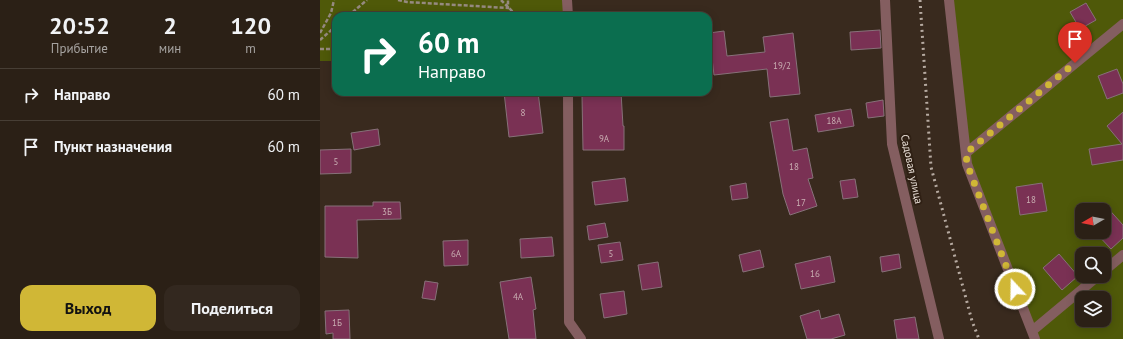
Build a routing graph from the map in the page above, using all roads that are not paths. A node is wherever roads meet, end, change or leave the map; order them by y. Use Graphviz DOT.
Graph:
graph roads {
  1 [pos="568,0"];
  2 [pos="885,0"];
  3 [pos="949,0"];
  4 [pos="568,12"];
  5 [pos="1123,24"];
  6 [pos="568,96"];
  7 [pos="966,153"];
  8 [pos="1123,255"];
  9 [pos="1111,265"];
  10 [pos="1090,283"];
  11 [pos="1033,335"];
  12 [pos="581,339"];
  13 [pos="940,339"];
  1 -- 4 [label="street"];
  2 -- 13 [label="street, Садовая улица"];
  3 -- 7 [label="street"];
  5 -- 7 [label="street"];
  6 -- 12 [label="street"];
  7 -- 11 [label="street"];
  8 -- 9 [label="street"];
  10 -- 11 [label="street"];
}
